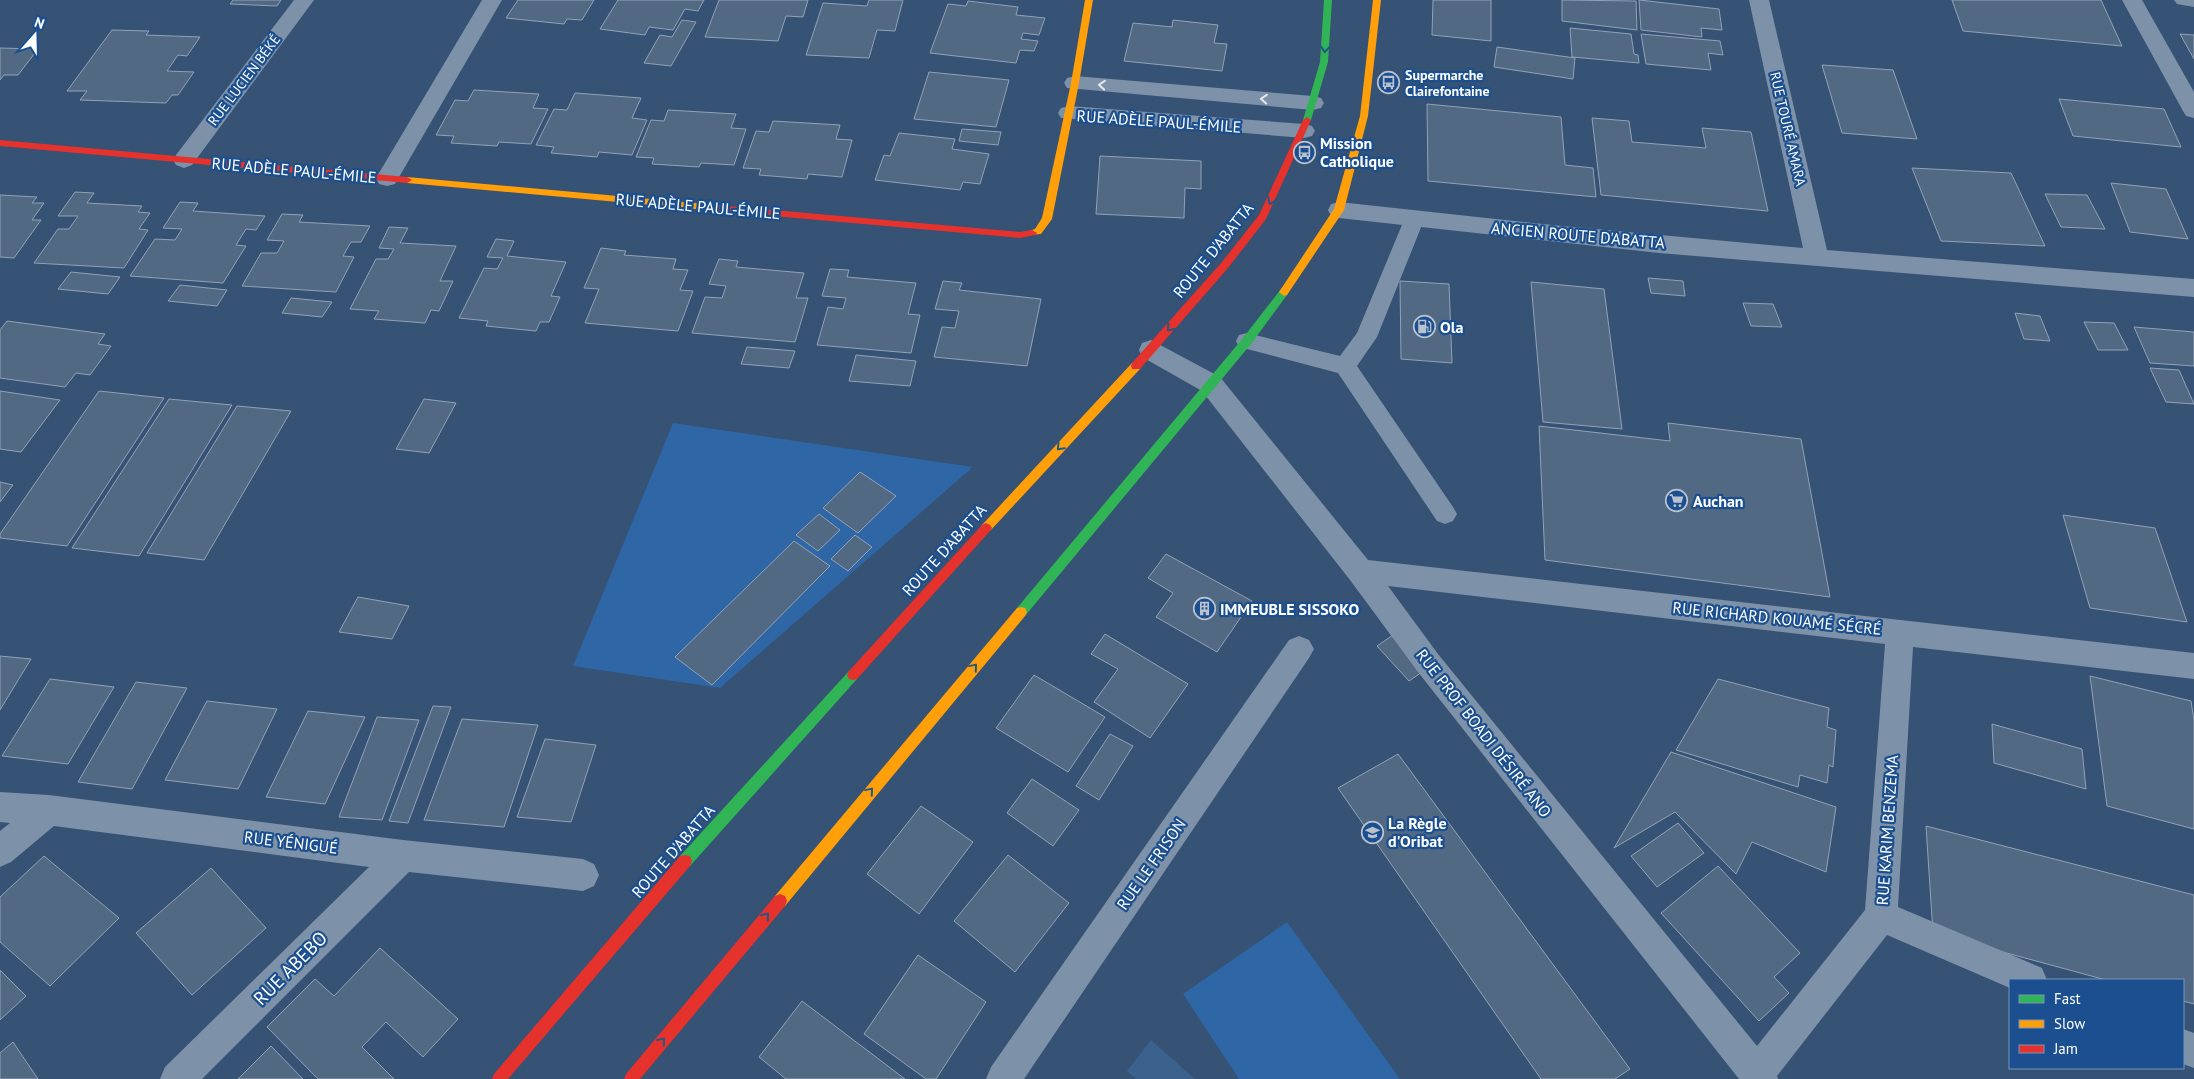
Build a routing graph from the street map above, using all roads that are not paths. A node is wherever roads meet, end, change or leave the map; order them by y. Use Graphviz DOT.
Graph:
graph roads {
  1 [pos="304,0"];
  2 [pos="492,0"];
  3 [pos="1089,0"];
  4 [pos="1328,0"];
  5 [pos="1376,0"];
  6 [pos="1759,0"];
  7 [pos="2132,0"];
  8 [pos="2184,0"];
  9 [pos="2194,1"];
  10 [pos="1075,83"];
  11 [pos="1313,102"];
  12 [pos="2194,111"];
  13 [pos="1069,113"];
  14 [pos="1304,131"];
  15 [pos="0,143"];
  16 [pos="184,160"];
  17 [pos="387,178"];
  18 [pos="1339,210"];
  19 [pos="1414,220"];
  20 [pos="1817,257"];
  21 [pos="2194,288"];
  22 [pos="1246,341"];
  23 [pos="1151,350"];
  24 [pos="1345,366"];
  25 [pos="1211,384"];
  26 [pos="1445,514"];
  27 [pos="1360,571"];
  28 [pos="1900,632"];
  29 [pos="1299,648"];
  30 [pos="2194,666"];
  31 [pos="0,806"];
  32 [pos="49,810"];
  33 [pos="0,851"];
  34 [pos="403,856"];
  35 [pos="583,875"];
  36 [pos="1881,916"];
  37 [pos="2028,979"];
  38 [pos="1759,1076"];
  39 [pos="177,1079"];
  40 [pos="499,1079"];
  41 [pos="631,1079"];
  42 [pos="1003,1079"];
  1 -- 16 [label="street, RUE LUCIEN BÉKÉ"];
  2 -- 17 [label="street"];
  3 -- 10 [label="street"];
  4 -- 11 [label="street, ROUTE D'ABATTA, one-way"];
  5 -- 18 [label="street"];
  6 -- 20 [label="street, RUE TOURÉ AMARA"];
  7 -- 12 [label="street"];
  8 -- 9 [label="street"];
  11 -- 10 [label="street, RUE ADÈLE PAUL-ÉMILE, one-way"];
  10 -- 13 [label="street"];
  11 -- 14 [label="street, ROUTE D'ABATTA"];
  13 -- 14 [label="street, RUE ADÈLE PAUL-ÉMILE"];
  13 -- 17 [label="street, RUE ADÈLE PAUL-ÉMILE"];
  14 -- 23 [label="street, ROUTE D'ABATTA, one-way"];
  15 -- 16 [label="street, RUE ADÈLE PAUL-ÉMILE"];
  16 -- 17 [label="street, RUE ADÈLE PAUL-ÉMILE"];
  18 -- 19 [label="street, ANCIEN ROUTE D'ABATTA"];
  18 -- 22 [label="street"];
  19 -- 20 [label="street, ANCIEN ROUTE D'ABATTA"];
  19 -- 24 [label="lane"];
  20 -- 21 [label="street, ANCIEN ROUTE D'ABATTA"];
  22 -- 24 [label="lane"];
  22 -- 25 [label="street"];
  23 -- 25 [label="street"];
  23 -- 40 [label="street, ROUTE D'ABATTA, one-way"];
  24 -- 26 [label="lane"];
  25 -- 27 [label="street, RUE PROF BOADI DÉSIRÉ ANO"];
  41 -- 25 [label="street, one-way"];
  27 -- 28 [label="street, RUE RICHARD KOUAMÉ SÉCRÉ"];
  27 -- 38 [label="street, RUE PROF BOADI DÉSIRÉ ANO"];
  28 -- 30 [label="street, RUE RICHARD KOUAMÉ SÉCRÉ"];
  28 -- 36 [label="street, RUE KARIM BENZEMA"];
  29 -- 42 [label="street, RUE LE FRISON"];
  31 -- 32 [label="street, RUE YÉNIGUÉ"];
  32 -- 33 [label="street"];
  32 -- 34 [label="street, RUE YÉNIGUÉ"];
  34 -- 35 [label="street, RUE YÉNIGUÉ"];
  34 -- 39 [label="street, RUE ABEBO"];
  36 -- 37 [label="street"];
  36 -- 38 [label="street, RUE KARIM BENZEMA"];
}
